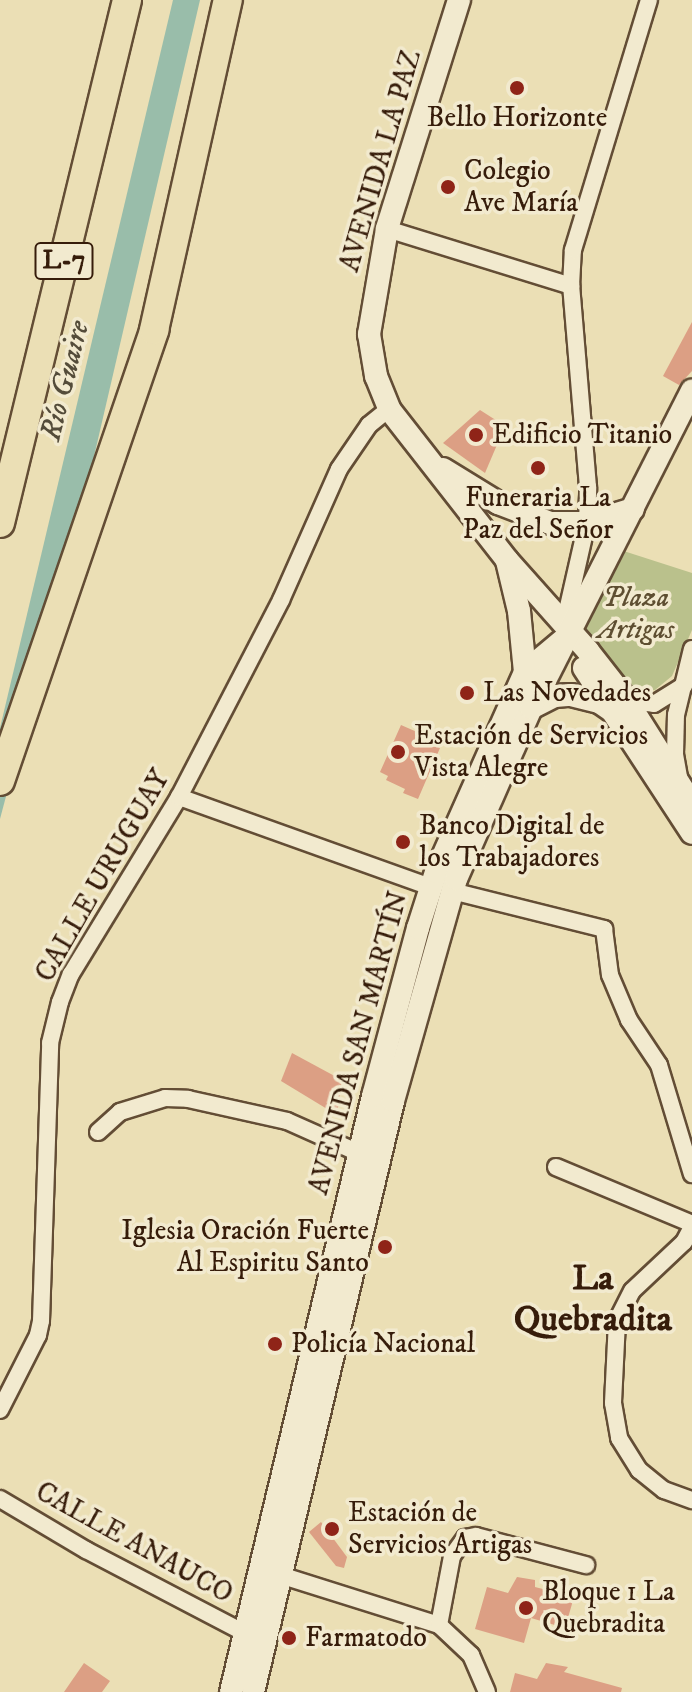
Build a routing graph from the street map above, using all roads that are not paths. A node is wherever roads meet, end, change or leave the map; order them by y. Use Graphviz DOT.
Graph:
graph roads {
  1 [pos="127,0"];
  2 [pos="228,0"];
  3 [pos="459,0"];
  4 [pos="649,0"];
  5 [pos="387,229"];
  6 [pos="571,286"];
  7 [pos="692,390"];
  8 [pos="389,409"];
  9 [pos="434,465"];
  10 [pos="633,509"];
  11 [pos="0,523"];
  12 [pos="587,523"];
  13 [pos="507,560"];
  14 [pos="570,633"];
  15 [pos="692,649"];
  16 [pos="525,672"];
  17 [pos="684,685"];
  18 [pos="620,706"];
  19 [pos="531,708"];
  20 [pos="0,781"];
  21 [pos="686,796"];
  22 [pos="179,797"];
  23 [pos="692,833"];
  24 [pos="441,889"];
  25 [pos="98,1132"];
  26 [pos="359,1153"];
  27 [pos="556,1167"];
  28 [pos="692,1174"];
  29 [pos="692,1225"];
  30 [pos="0,1410"];
  31 [pos="0,1499"];
  32 [pos="692,1500"];
  33 [pos="586,1565"];
  34 [pos="280,1575"];
  35 [pos="439,1625"];
  36 [pos="243,1632"];
  37 [pos="231,1692"];
  38 [pos="253,1692"];
  39 [pos="487,1692"];
  1 -- 11 [label="highway, L-7"];
  2 -- 20 [label="highway"];
  3 -- 5 [label="main road, AVENIDA LA PAZ"];
  4 -- 6 [label="street"];
  5 -- 6 [label="street"];
  5 -- 8 [label="main road, AVENIDA LA PAZ"];
  6 -- 12 [label="street"];
  7 -- 10 [label="main road"];
  8 -- 9 [label="main road, AVENIDA LA PAZ"];
  8 -- 22 [label="street, CALLE URUGUAY"];
  9 -- 12 [label="main road, AVENIDA LA PAZ"];
  9 -- 13 [label="main road, AVENIDA LA PAZ"];
  10 -- 12 [label="main road, AVENIDA LA PAZ"];
  10 -- 14 [label="main road"];
  12 -- 14 [label="street"];
  13 -- 14 [label="main road, AVENIDA LA PAZ"];
  13 -- 16 [label="main road"];
  14 -- 16 [label="main road, AVENIDA SAN MARTÍN"];
  14 -- 18 [label="main road, AVENIDA LA PAZ"];
  14 -- 19 [label="main road, AVENIDA SAN MARTÍN"];
  15 -- 17 [label="street"];
  16 -- 24 [label="main road, AVENIDA SAN MARTÍN"];
  17 -- 18 [label="street"];
  17 -- 21 [label="street"];
  18 -- 19 [label="main road"];
  18 -- 21 [label="main road"];
  18 -- 23 [label="main road"];
  19 -- 24 [label="main road, AVENIDA SAN MARTÍN"];
  22 -- 24 [label="street"];
  22 -- 30 [label="street, CALLE URUGUAY"];
  24 -- 26 [label="main road, AVENIDA SAN MARTÍN"];
  24 -- 28 [label="street"];
  24 -- 34 [label="main road, AVENIDA SAN MARTÍN"];
  25 -- 26 [label="street"];
  26 -- 36 [label="main road, AVENIDA SAN MARTÍN"];
  27 -- 29 [label="street"];
  29 -- 32 [label="street"];
  31 -- 36 [label="street, CALLE ANAUCO"];
  33 -- 35 [label="street"];
  34 -- 35 [label="street"];
  34 -- 38 [label="main road, AVENIDA SAN MARTÍN"];
  35 -- 39 [label="street"];
  36 -- 37 [label="main road, AVENIDA SAN MARTÍN"];
}
